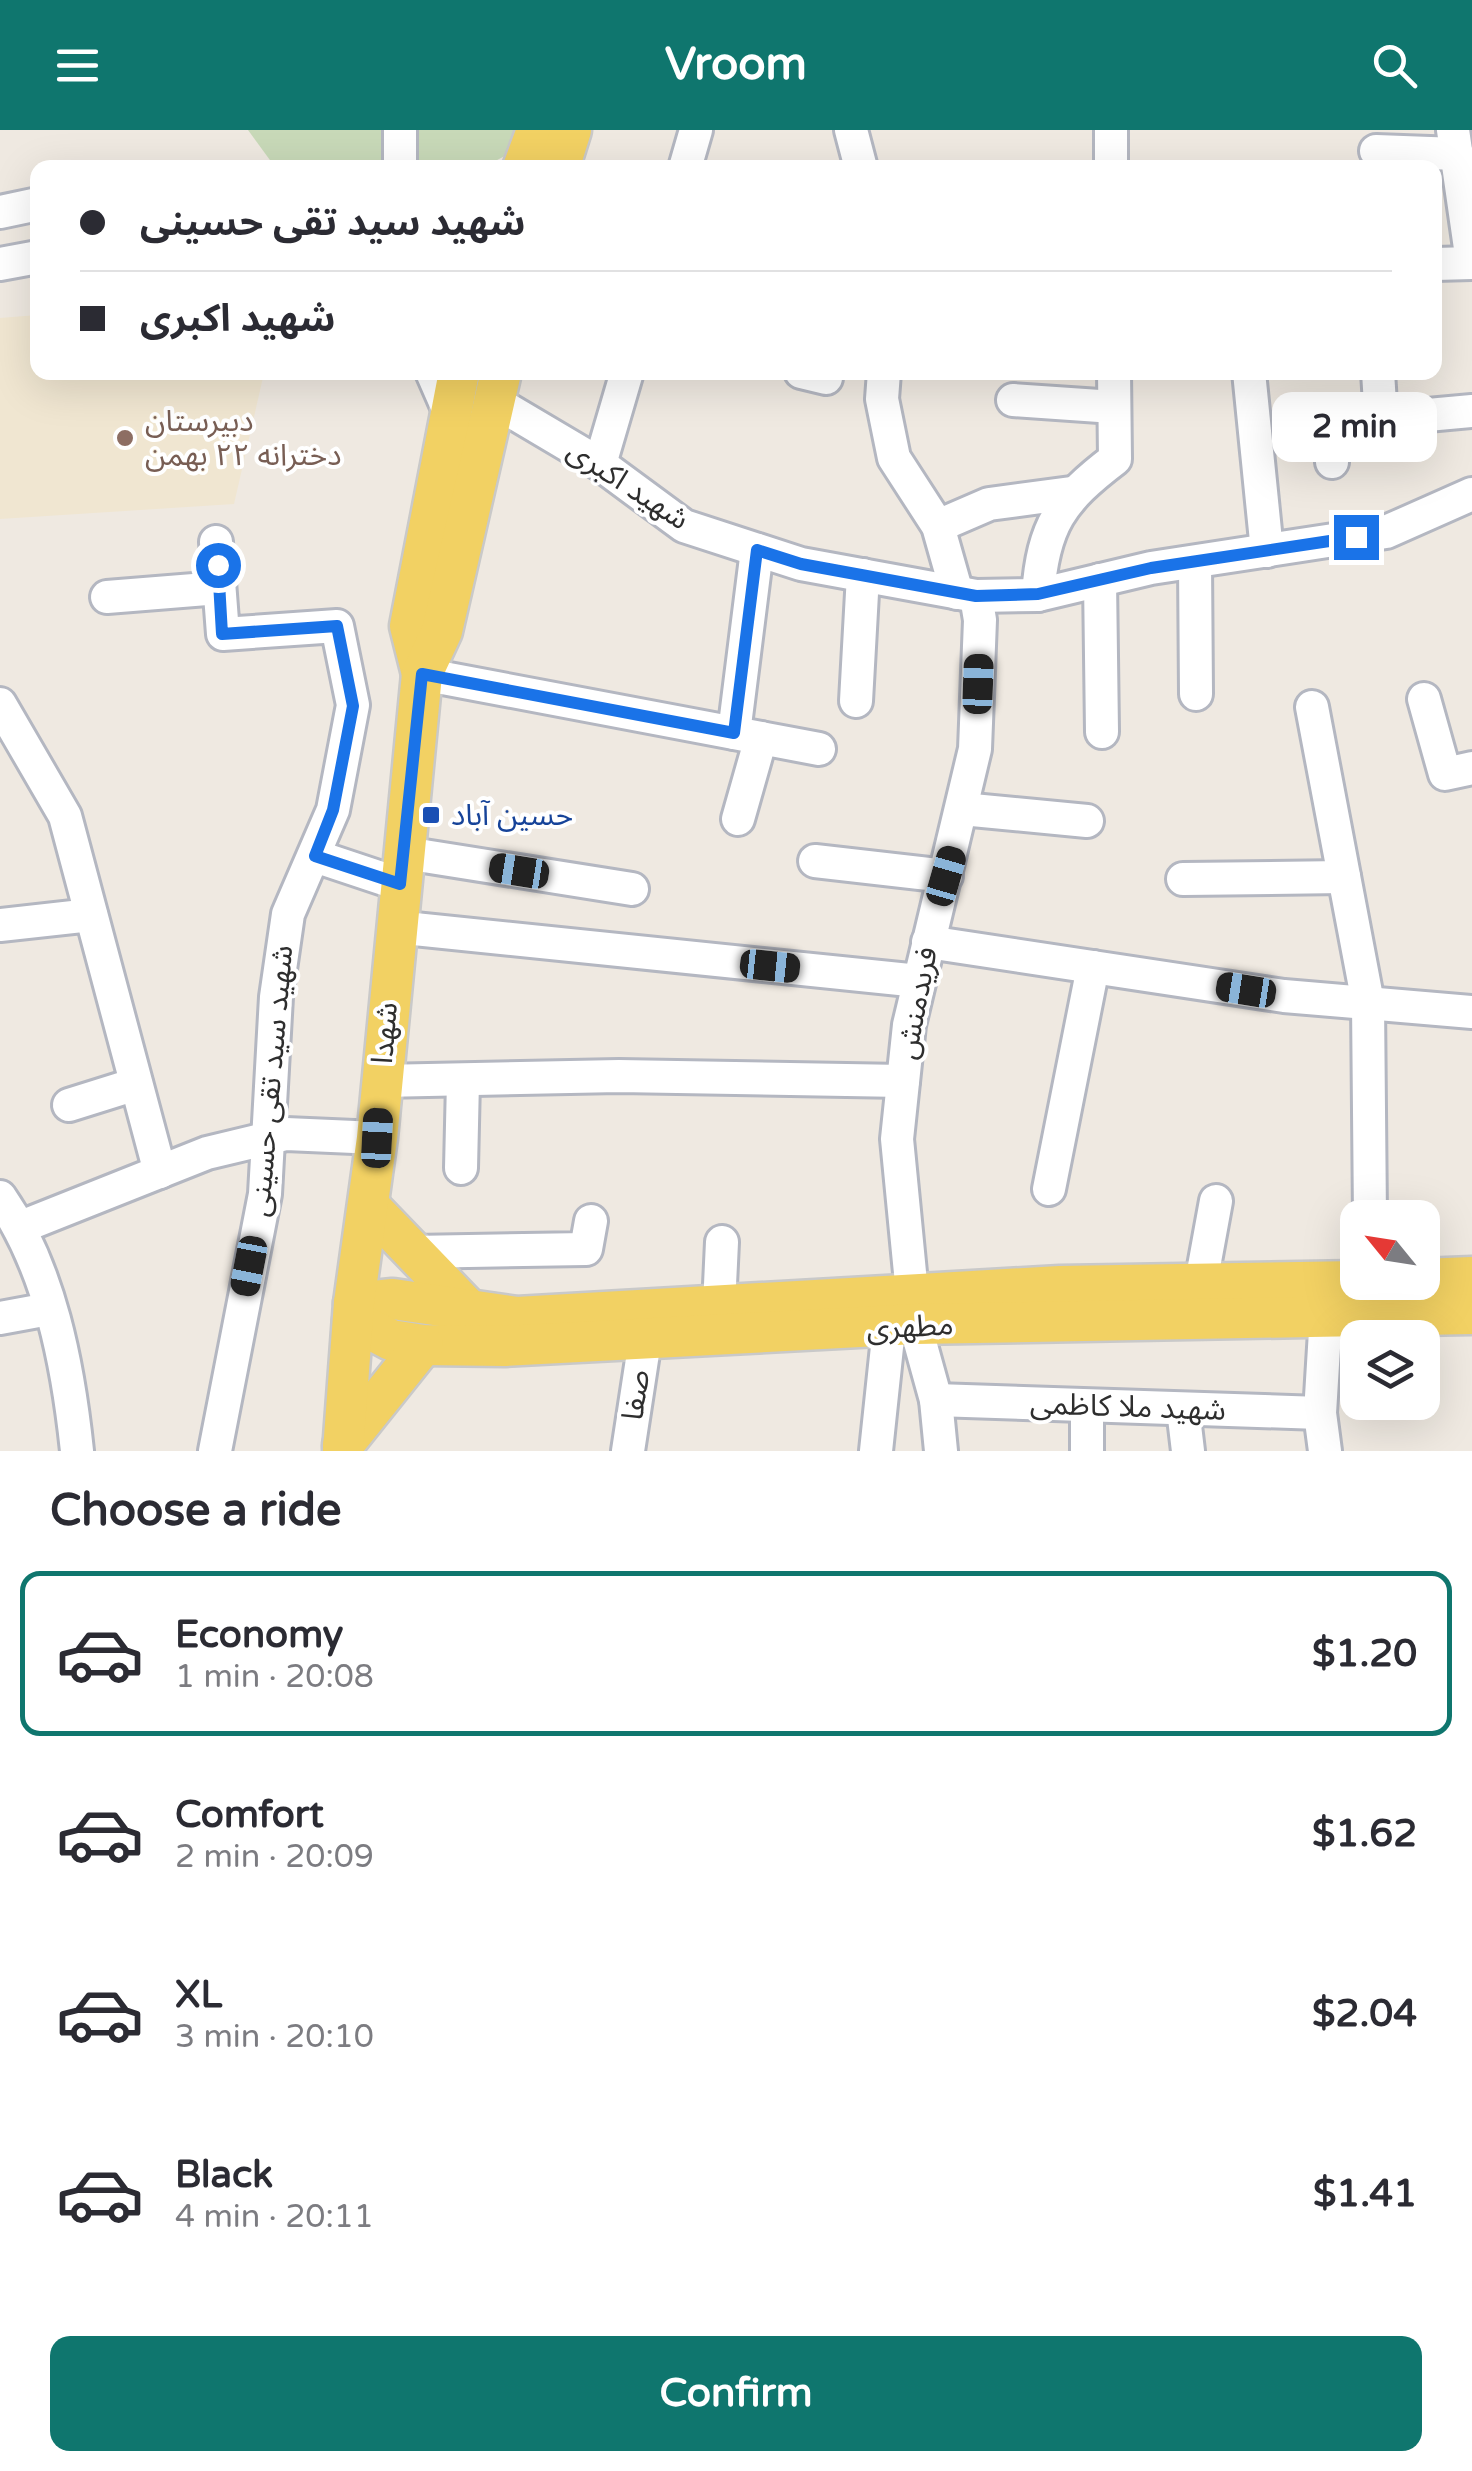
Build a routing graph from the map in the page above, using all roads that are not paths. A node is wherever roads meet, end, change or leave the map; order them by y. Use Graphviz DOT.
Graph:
graph roads {
  1 [pos="400,130"];
  2 [pos="537,130"];
  3 [pos="571,130"];
  4 [pos="696,130"];
  5 [pos="851,130"];
  6 [pos="1111,130"];
  7 [pos="1455,142"];
  8 [pos="1376,150"];
  9 [pos="400,160"];
  10 [pos="526,160"];
  11 [pos="562,160"];
  12 [pos="688,160"];
  13 [pos="859,160"];
  14 [pos="1112,160"];
  15 [pos="1450,202"];
  16 [pos="30,206"];
  17 [pos="0,212"];
  18 [pos="30,259"];
  19 [pos="1472,263"];
  20 [pos="0,264"];
  21 [pos="1442,264"];
  22 [pos="435,380"];
  23 [pos="457,380"];
  24 [pos="625,380"];
  25 [pos="883,380"];
  26 [pos="1114,380"];
  27 [pos="1250,380"];
  28 [pos="1378,380"];
  29 [pos="496,386"];
  30 [pos="1014,400"];
  31 [pos="1114,407"];
  32 [pos="449,411"];
  33 [pos="1472,411"];
  34 [pos="1381,420"];
  35 [pos="1332,462"];
  36 [pos="600,464"];
  37 [pos="1070,493"];
  38 [pos="1472,494"];
  39 [pos="938,526"];
  40 [pos="216,542"];
  41 [pos="757,550"];
  42 [pos="1267,551"];
  43 [pos="1195,563"];
  44 [pos="863,575"];
  45 [pos="1100,580"];
  46 [pos="220,588"];
  47 [pos="967,594"];
  48 [pos="1038,594"];
  49 [pos="107,597"];
  50 [pos="422,674"];
  51 [pos="1196,694"];
  52 [pos="1424,699"];
  53 [pos="856,701"];
  54 [pos="0,704"];
  55 [pos="1312,707"];
  56 [pos="1102,732"];
  57 [pos="747,735"];
  58 [pos="819,749"];
  59 [pos="1472,768"];
  60 [pos="962,809"];
  61 [pos="738,819"];
  62 [pos="1087,821"];
  63 [pos="315,856"];
  64 [pos="815,861"];
  65 [pos="402,869"];
  66 [pos="946,876"];
  67 [pos="1344,877"];
  68 [pos="1184,879"];
  69 [pos="632,889"];
  70 [pos="90,915"];
  71 [pos="0,925"];
  72 [pos="395,926"];
  73 [pos="928,942"];
  74 [pos="1094,967"];
  75 [pos="919,981"];
  76 [pos="1368,1004"];
  77 [pos="1472,1012"];
  78 [pos="381,1081"];
  79 [pos="463,1081"];
  80 [pos="903,1082"];
  81 [pos="136,1084"];
  82 [pos="69,1105"];
  83 [pos="266,1138"];
  84 [pos="377,1138"];
  85 [pos="461,1168"];
  86 [pos="160,1172"];
  87 [pos="1050,1189"];
  88 [pos="0,1197"];
  89 [pos="1370,1200"];
  90 [pos="1216,1201"];
  91 [pos="368,1206"];
  92 [pos="591,1220"];
  93 [pos="21,1227"];
  94 [pos="722,1242"];
  95 [pos="413,1252"];
  96 [pos="1472,1277"];
  97 [pos="1440,1278"];
  98 [pos="1340,1280"];
  99 [pos="1201,1284"];
  100 [pos="719,1306"];
  101 [pos="49,1309"];
  102 [pos="354,1312"];
  103 [pos="472,1313"];
  104 [pos="1472,1314"];
  105 [pos="1326,1315"];
  106 [pos="905,1316"];
  107 [pos="0,1318"];
  108 [pos="644,1340"];
  109 [pos="422,1345"];
  110 [pos="936,1400"];
  111 [pos="1087,1406"];
  112 [pos="1183,1409"];
  113 [pos="1320,1414"];
  114 [pos="343,1448"];
  115 [pos="77,1451"];
  116 [pos="215,1451"];
  117 [pos="628,1451"];
  118 [pos="876,1451"];
  119 [pos="941,1451"];
  120 [pos="1087,1451"];
  121 [pos="1188,1451"];
  122 [pos="1324,1451"];
  1 -- 9 [label="street"];
  2 -- 10 [label="main road"];
  3 -- 11 [label="main road"];
  4 -- 12 [label="street"];
  5 -- 13 [label="street"];
  6 -- 14 [label="street"];
  7 -- 8 [label="street"];
  7 -- 15 [label="street"];
  15 -- 19 [label="street"];
  16 -- 17 [label="street"];
  18 -- 20 [label="street"];
  19 -- 21 [label="street"];
  22 -- 32 [label="street"];
  23 -- 32 [label="main road, شهدا"];
  24 -- 36 [label="street"];
  25 -- 39 [label="street, فریدمنش"];
  26 -- 31 [label="street"];
  27 -- 42 [label="street"];
  28 -- 34 [label="street"];
  29 -- 36 [label="street, شهید اکبری"];
  29 -- 50 [label="main road, شهدا"];
  30 -- 31 [label="street"];
  31 -- 37 [label="street"];
  32 -- 50 [label="main road, شهدا"];
  33 -- 34 [label="street"];
  34 -- 35 [label="street"];
  36 -- 41 [label="street, شهید اکبری"];
  37 -- 39 [label="street"];
  37 -- 48 [label="street"];
  38 -- 42 [label="street, شهید اکبری"];
  39 -- 47 [label="street, فریدمنش"];
  40 -- 46 [label="street, شهید سید تقی حسینی"];
  41 -- 44 [label="street, شهید اکبری"];
  41 -- 57 [label="street"];
  42 -- 43 [label="street, شهید اکبری"];
  43 -- 45 [label="street, شهید اکبری"];
  43 -- 51 [label="street"];
  44 -- 47 [label="street, شهید اکبری"];
  44 -- 53 [label="street"];
  45 -- 48 [label="street, شهید اکبری"];
  45 -- 56 [label="street"];
  46 -- 49 [label="street"];
  46 -- 63 [label="street, شهید سید تقی حسینی"];
  47 -- 48 [label="street, شهید اکبری"];
  47 -- 60 [label="street, فریدمنش"];
  50 -- 57 [label="street"];
  50 -- 65 [label="main road, شهدا"];
  52 -- 59 [label="street"];
  54 -- 70 [label="street"];
  55 -- 67 [label="street"];
  57 -- 58 [label="street"];
  57 -- 61 [label="street"];
  60 -- 62 [label="street"];
  60 -- 66 [label="street, فریدمنش"];
  63 -- 65 [label="street"];
  63 -- 83 [label="street, شهید سید تقی حسینی"];
  64 -- 66 [label="street"];
  65 -- 69 [label="street"];
  65 -- 72 [label="main road, شهدا"];
  66 -- 73 [label="street, فریدمنش"];
  67 -- 68 [label="street"];
  67 -- 76 [label="street"];
  70 -- 71 [label="street"];
  70 -- 81 [label="street"];
  72 -- 75 [label="street"];
  72 -- 78 [label="main road, شهدا"];
  73 -- 74 [label="street"];
  73 -- 75 [label="street, فریدمنش"];
  74 -- 76 [label="street"];
  74 -- 87 [label="street"];
  75 -- 80 [label="street, فریدمنش"];
  76 -- 77 [label="street"];
  76 -- 89 [label="street"];
  78 -- 79 [label="street"];
  78 -- 84 [label="main road, شهدا"];
  79 -- 80 [label="street"];
  79 -- 85 [label="street"];
  80 -- 106 [label="street, فریدمنش"];
  81 -- 82 [label="street"];
  81 -- 86 [label="street"];
  83 -- 84 [label="street"];
  83 -- 86 [label="street"];
  83 -- 116 [label="street, شهید سید تقی حسینی"];
  84 -- 91 [label="main road, شهدا"];
  86 -- 93 [label="street"];
  88 -- 93 [label="street"];
  90 -- 99 [label="street"];
  91 -- 95 [label="main road"];
  91 -- 102 [label="main road, شهدا"];
  92 -- 95 [label="street"];
  93 -- 101 [label="street"];
  94 -- 100 [label="street"];
  95 -- 103 [label="main road"];
  96 -- 97 [label="main road"];
  98 -- 99 [label="main road, مطهری"];
  99 -- 106 [label="main road, مطهری"];
  100 -- 103 [label="main road, مطهری"];
  100 -- 106 [label="main road, مطهری"];
  101 -- 107 [label="street"];
  101 -- 115 [label="street"];
  102 -- 103 [label="main road, مطهری"];
  102 -- 109 [label="main road, مطهری"];
  102 -- 114 [label="main road, شهدا"];
  104 -- 105 [label="main road, مطهری"];
  105 -- 106 [label="main road, مطهری"];
  105 -- 113 [label="street"];
  106 -- 108 [label="main road, مطهری"];
  106 -- 110 [label="street"];
  106 -- 118 [label="street"];
  108 -- 109 [label="main road, مطهری"];
  108 -- 117 [label="street, صفا"];
  109 -- 114 [label="main road"];
  110 -- 111 [label="street, شهید ملا کاظمی"];
  110 -- 119 [label="street"];
  111 -- 112 [label="street, شهید ملا کاظمی"];
  111 -- 120 [label="street"];
  112 -- 113 [label="street, شهید ملا کاظمی"];
  112 -- 121 [label="street"];
  113 -- 122 [label="street"];
}
